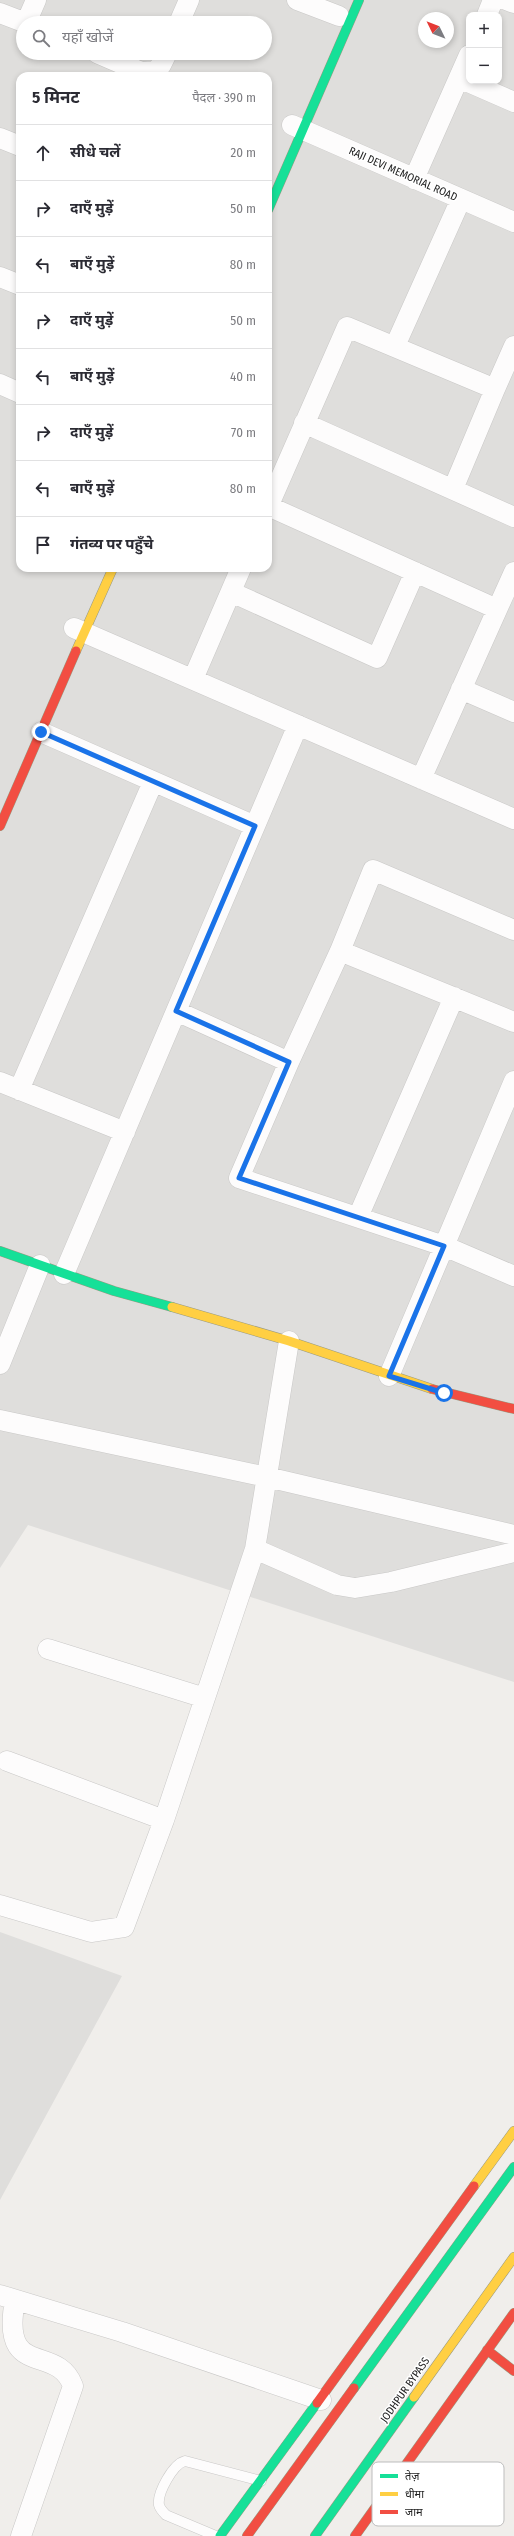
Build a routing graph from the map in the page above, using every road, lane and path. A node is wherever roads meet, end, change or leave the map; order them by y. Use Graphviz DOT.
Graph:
graph roads {
  1 [pos="36,0"];
  2 [pos="189,0"];
  3 [pos="297,0"];
  4 [pos="359,0"];
  5 [pos="493,0"];
  6 [pos="506,0"];
  7 [pos="514,3"];
  8 [pos="488,12"];
  9 [pos="0,13"];
  10 [pos="340,14"];
  11 [pos="29,16"];
  12 [pos="182,16"];
  13 [pos="16,19"];
  14 [pos="113,60"];
  15 [pos="163,60"];
  16 [pos="466,62"];
  17 [pos="141,72"];
  18 [pos="141,72"];
  19 [pos="459,78"];
  20 [pos="514,102"];
  21 [pos="295,126"];
  22 [pos="0,138"];
  23 [pos="16,144"];
  24 [pos="414,179"];
  25 [pos="272,198"];
  26 [pos="461,199"];
  27 [pos="514,222"];
  28 [pos="0,277"];
  29 [pos="16,283"];
  30 [pos="395,346"];
  31 [pos="514,346"];
  32 [pos="0,384"];
  33 [pos="495,389"];
  34 [pos="16,391"];
  35 [pos="304,423"];
  36 [pos="453,489"];
  37 [pos="272,498"];
  38 [pos="272,509"];
  39 [pos="514,516"];
  40 [pos="111,572"];
  41 [pos="240,572"];
  42 [pos="415,572"];
  43 [pos="514,572"];
  44 [pos="231,592"];
  45 [pos="497,609"];
  46 [pos="77,629"];
  47 [pos="193,679"];
  48 [pos="461,689"];
  49 [pos="514,712"];
  50 [pos="298,725"];
  51 [pos="41,732"];
  52 [pos="421,779"];
  53 [pos="153,782"];
  54 [pos="514,819"];
  55 [pos="0,826"];
  56 [pos="255,826"];
  57 [pos="514,930"];
  58 [pos="340,951"];
  59 [pos="454,997"];
  60 [pos="176,1011"];
  61 [pos="514,1022"];
  62 [pos="289,1062"];
  63 [pos="514,1081"];
  64 [pos="0,1082"];
  65 [pos="19,1090"];
  66 [pos="125,1132"];
  67 [pos="358,1217"];
  68 [pos="444,1246"];
  69 [pos="0,1251"];
  70 [pos="40,1265"];
  71 [pos="64,1274"];
  72 [pos="514,1276"];
  73 [pos="289,1341"];
  74 [pos="0,1364"];
  75 [pos="389,1376"];
  76 [pos="514,1409"];
  77 [pos="0,1420"];
  78 [pos="267,1477"];
  79 [pos="514,1535"];
  80 [pos="255,1549"];
  81 [pos="514,1552"];
  82 [pos="48,1649"];
  83 [pos="205,1698"];
  84 [pos="7,1761"];
  85 [pos="164,1820"];
  86 [pos="0,1905"];
  87 [pos="514,2131"];
  88 [pos="514,2167"];
  89 [pos="514,2257"];
  90 [pos="8,2298"];
  91 [pos="514,2313"];
  92 [pos="487,2350"];
  93 [pos="514,2371"];
  94 [pos="321,2400"];
  95 [pos="408,2462"];
  96 [pos="261,2481"];
  97 [pos="372,2512"];
  98 [pos="21,2536"];
  99 [pos="216,2536"];
  100 [pos="220,2536"];
  101 [pos="247,2536"];
  102 [pos="315,2536"];
  103 [pos="355,2536"];
  1 -- 11 [label="street"];
  2 -- 12 [label="street"];
  3 -- 10 [label="street"];
  4 -- 21 [label="main road"];
  5 -- 8 [label="street"];
  6 -- 7 [label="street"];
  9 -- 13 [label="street"];
  14 -- 17 [label="street"];
  15 -- 18 [label="street"];
  16 -- 19 [label="street"];
  19 -- 20 [label="street"];
  19 -- 24 [label="street"];
  21 -- 24 [label="street, RAJI DEVI MEMORIAL ROAD"];
  21 -- 25 [label="main road"];
  22 -- 23 [label="street"];
  24 -- 26 [label="street, RAJI DEVI MEMORIAL ROAD"];
  26 -- 27 [label="street, RAJI DEVI MEMORIAL ROAD"];
  26 -- 30 [label="street"];
  28 -- 29 [label="street"];
  30 -- 33 [label="street"];
  30 -- 35 [label="street"];
  31 -- 33 [label="street"];
  32 -- 34 [label="street"];
  33 -- 36 [label="street"];
  35 -- 36 [label="street"];
  35 -- 37 [label="street"];
  36 -- 39 [label="street"];
  38 -- 42 [label="street"];
  40 -- 46 [label="main road"];
  41 -- 44 [label="street"];
  42 -- 44 [label="street"];
  42 -- 45 [label="street"];
  43 -- 45 [label="street"];
  44 -- 47 [label="street"];
  45 -- 48 [label="street"];
  46 -- 47 [label="street"];
  46 -- 51 [label="main road"];
  47 -- 50 [label="street"];
  48 -- 49 [label="street"];
  48 -- 52 [label="street"];
  50 -- 52 [label="street"];
  50 -- 56 [label="street"];
  51 -- 53 [label="street"];
  51 -- 55 [label="main road"];
  52 -- 54 [label="street"];
  53 -- 56 [label="street"];
  53 -- 65 [label="street"];
  56 -- 60 [label="street"];
  57 -- 58 [label="street"];
  58 -- 59 [label="street"];
  58 -- 62 [label="street"];
  59 -- 61 [label="street"];
  59 -- 67 [label="street"];
  60 -- 62 [label="street"];
  60 -- 66 [label="street"];
  62 -- 67 [label="street"];
  63 -- 68 [label="street"];
  64 -- 65 [label="street"];
  65 -- 66 [label="street"];
  66 -- 71 [label="street"];
  67 -- 68 [label="street"];
  68 -- 72 [label="street"];
  68 -- 75 [label="street"];
  69 -- 70 [label="main road"];
  70 -- 71 [label="main road"];
  70 -- 74 [label="street"];
  71 -- 73 [label="main road"];
  73 -- 75 [label="main road"];
  73 -- 78 [label="street"];
  75 -- 76 [label="main road"];
  77 -- 78 [label="street"];
  78 -- 79 [label="street"];
  78 -- 80 [label="street"];
  80 -- 81 [label="street"];
  80 -- 83 [label="street"];
  82 -- 83 [label="street"];
  83 -- 85 [label="street"];
  84 -- 85 [label="street"];
  85 -- 86 [label="street"];
  87 -- 94 [label="main road"];
  88 -- 101 [label="main road"];
  89 -- 102 [label="main road, JODHPUR BYPASS"];
  90 -- 94 [label="street"];
  90 -- 98 [label="street"];
  91 -- 92 [label="main road"];
  92 -- 93 [label="main road"];
  92 -- 95 [label="main road"];
  94 -- 96 [label="main road"];
  96 -- 99 [label="lane"];
  96 -- 100 [label="main road"];
  97 -- 103 [label="main road"];
}
